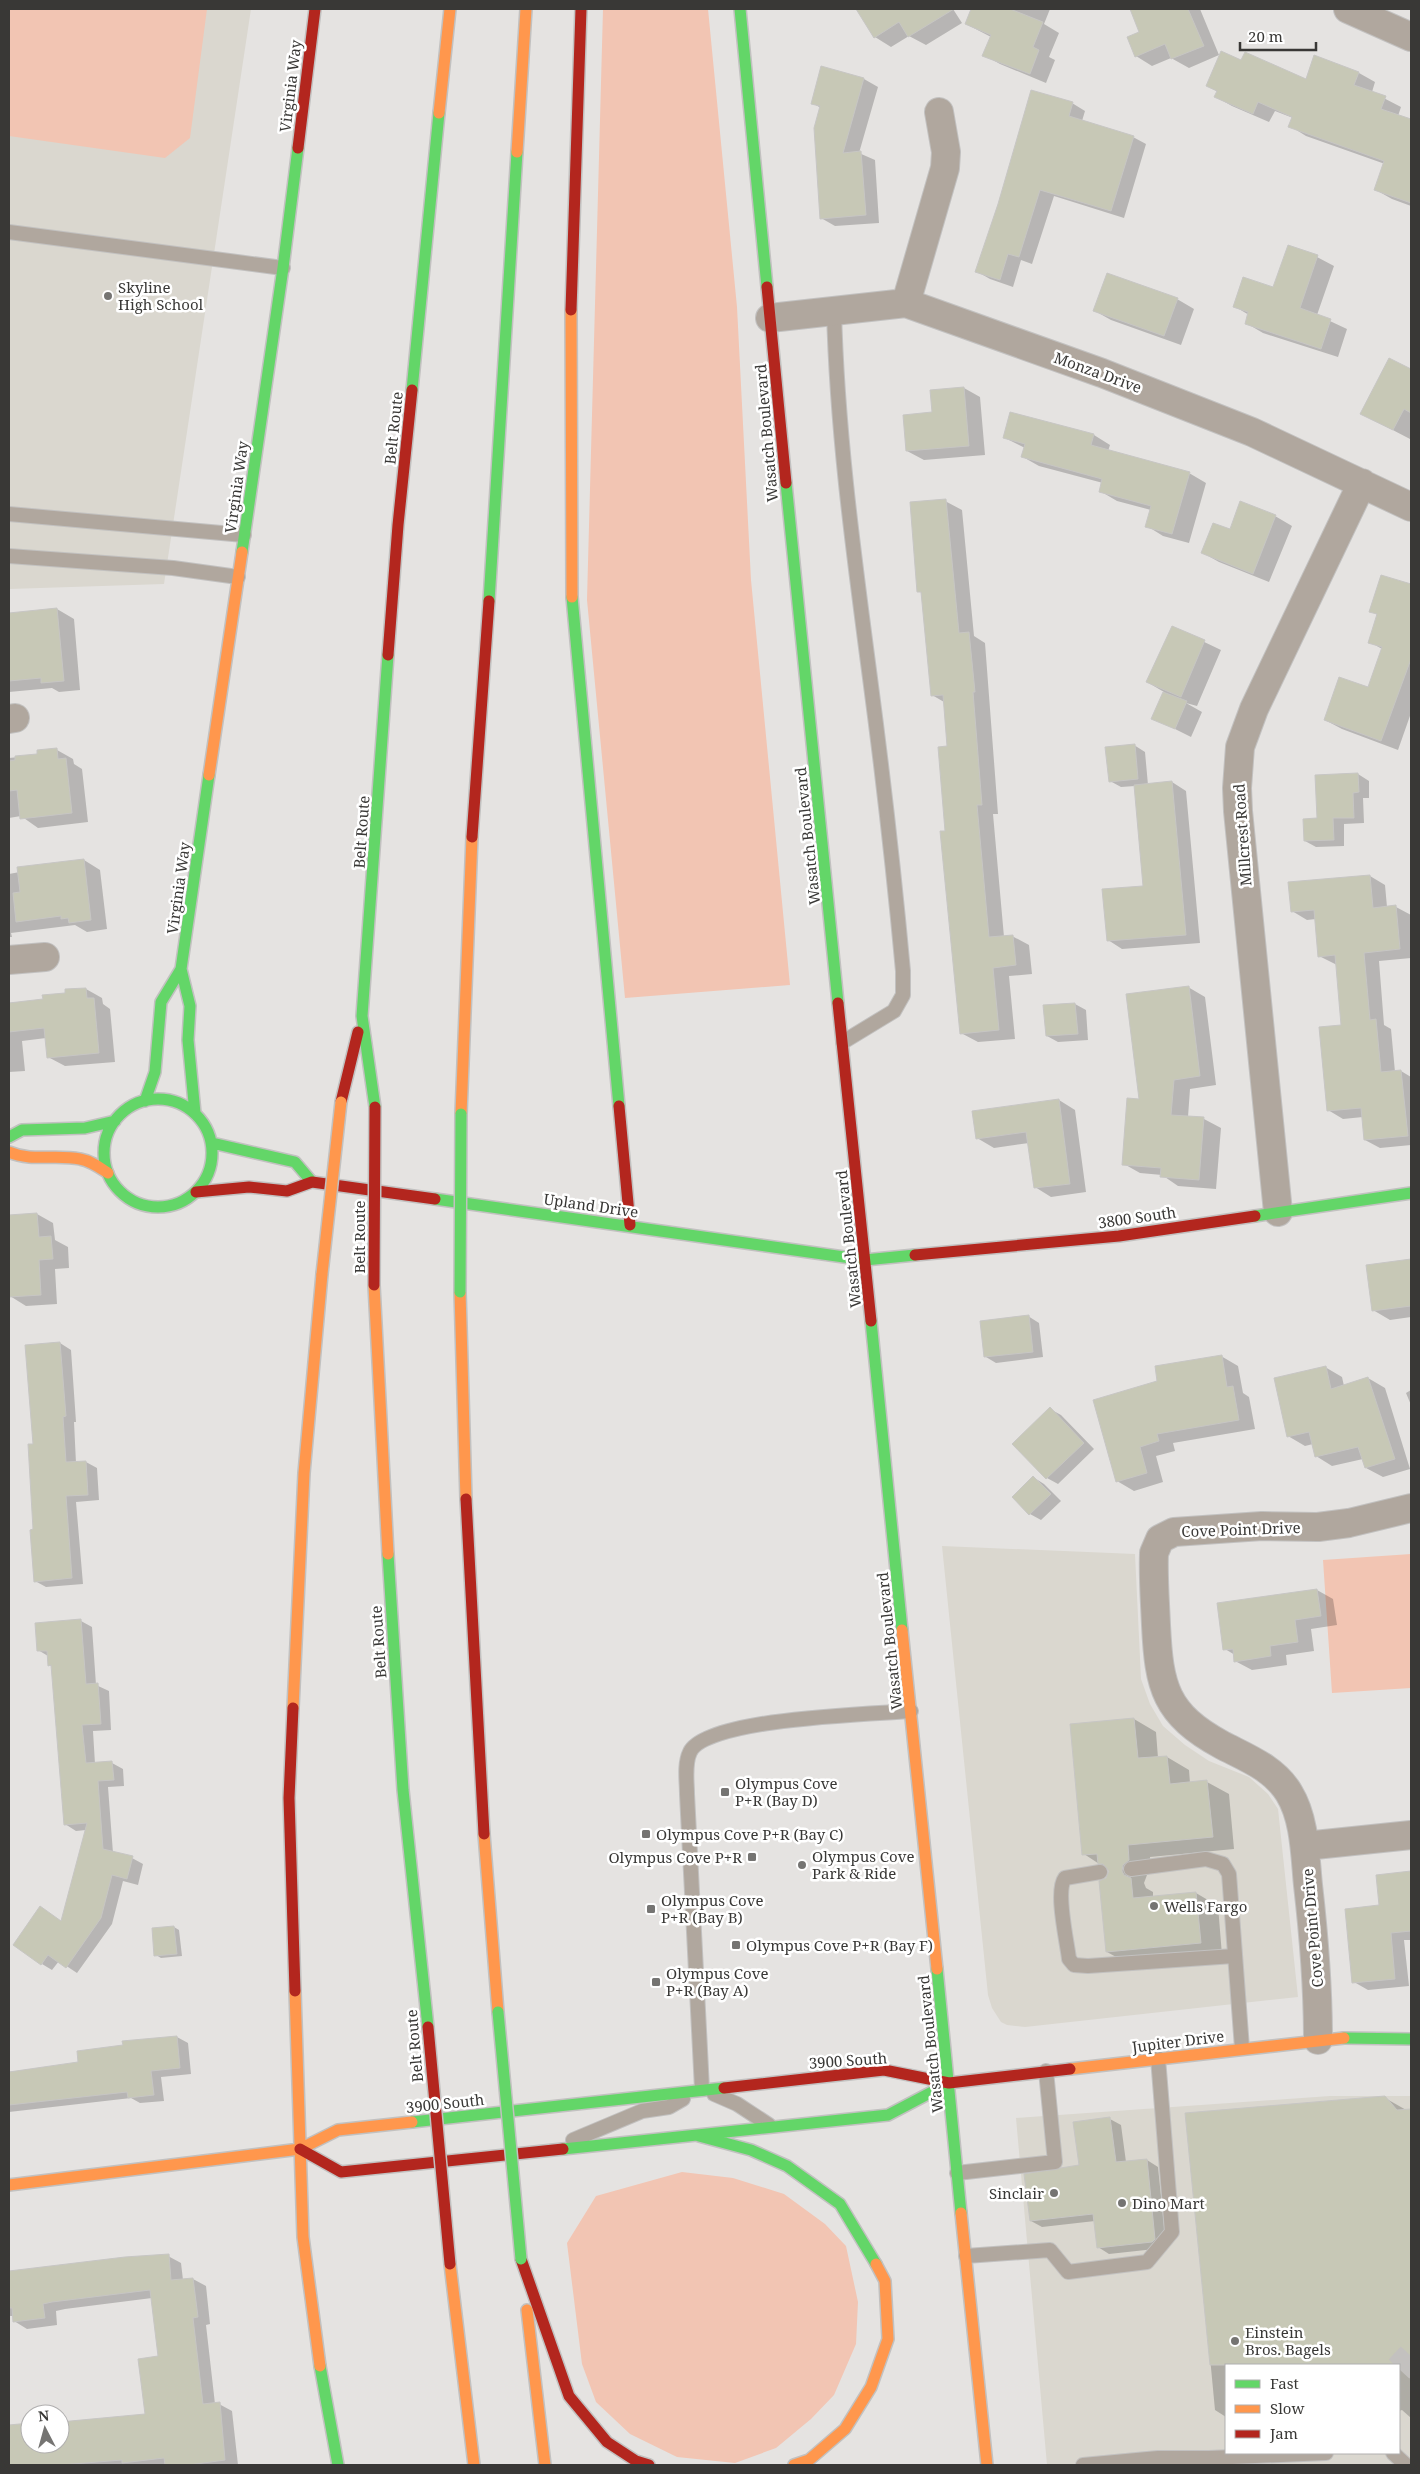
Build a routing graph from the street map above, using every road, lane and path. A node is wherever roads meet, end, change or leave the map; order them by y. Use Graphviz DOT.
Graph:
graph roads {
  1 [pos="315,9"];
  2 [pos="450,9"];
  3 [pos="526,9"];
  4 [pos="581,9"];
  5 [pos="740,9"];
  6 [pos="1348,9"];
  7 [pos="1411,38"];
  8 [pos="939,112"];
  9 [pos="9,232"];
  10 [pos="283,268"];
  11 [pos="906,302"];
  12 [pos="834,310"];
  13 [pos="770,318"];
  14 [pos="1362,484"];
  15 [pos="1411,507"];
  16 [pos="9,514"];
  17 [pos="244,535"];
  18 [pos="9,556"];
  19 [pos="238,577"];
  20 [pos="46,957"];
  21 [pos="9,960"];
  22 [pos="181,969"];
  23 [pos="362,1016"];
  24 [pos="843,1042"];
  25 [pos="145,1101"];
  26 [pos="195,1113"];
  27 [pos="115,1121"];
  28 [pos="9,1137"];
  29 [pos="212,1144"];
  30 [pos="9,1152"];
  31 [pos="108,1173"];
  32 [pos="312,1182"];
  33 [pos="196,1192"];
  34 [pos="1411,1193"];
  35 [pos="1278,1212"];
  36 [pos="630,1225"];
  37 [pos="865,1260"];
  38 [pos="1411,1508"];
  39 [pos="911,1711"];
  40 [pos="1411,1835"];
  41 [pos="1305,1846"];
  42 [pos="1131,1869"];
  43 [pos="1100,1872"];
  44 [pos="1234,1956"];
  45 [pos="1318,2040"];
  46 [pos="1411,2040"];
  47 [pos="1242,2048"];
  48 [pos="1158,2058"];
  49 [pos="1046,2071"];
  50 [pos="949,2083"];
  51 [pos="702,2089"];
  52 [pos="773,2127"];
  53 [pos="699,2136"];
  54 [pos="300,2149"];
  55 [pos="544,2151"];
  56 [pos="957,2173"];
  57 [pos="9,2185"];
  58 [pos="966,2256"];
  59 [pos="521,2259"];
  60 [pos="1313,2454"];
  61 [pos="1395,2454"];
  62 [pos="1210,2462"];
  63 [pos="338,2465"];
  64 [pos="474,2465"];
  65 [pos="545,2465"];
  66 [pos="650,2465"];
  67 [pos="794,2465"];
  68 [pos="987,2465"];
  69 [pos="1083,2465"];
  70 [pos="1406,2465"];
  1 -- 10 [label="main road, Virginia Way"];
  2 -- 23 [label="main road, Belt Route"];
  3 -- 59 [label="main road, bridge"];
  4 -- 36 [label="main road"];
  5 -- 13 [label="main road, Wasatch Boulevard"];
  6 -- 7 [label="street"];
  8 -- 11 [label="street"];
  9 -- 10 [label="lane"];
  10 -- 17 [label="main road, Virginia Way"];
  11 -- 12 [label="street, Monza Drive"];
  11 -- 14 [label="street, Monza Drive"];
  12 -- 13 [label="street, Monza Drive"];
  12 -- 24 [label="lane"];
  13 -- 24 [label="main road, Wasatch Boulevard"];
  14 -- 15 [label="street, Monza Drive"];
  14 -- 35 [label="street, Millcrest Road"];
  16 -- 17 [label="lane"];
  17 -- 19 [label="main road, Virginia Way"];
  18 -- 19 [label="lane"];
  19 -- 22 [label="main road, Virginia Way"];
  20 -- 21 [label="street"];
  22 -- 25 [label="main road, Virginia Way"];
  22 -- 26 [label="main road, Virginia Way"];
  23 -- 54 [label="main road, bridge"];
  23 -- 64 [label="main road, Belt Route, bridge"];
  24 -- 37 [label="main road, Wasatch Boulevard"];
  25 -- 26 [label="main road"];
  25 -- 27 [label="main road"];
  26 -- 29 [label="main road"];
  27 -- 28 [label="main road"];
  27 -- 31 [label="main road"];
  29 -- 32 [label="main road"];
  29 -- 33 [label="main road"];
  30 -- 31 [label="main road"];
  31 -- 33 [label="main road"];
  32 -- 33 [label="main road, Upland Drive"];
  32 -- 36 [label="main road, Upland Drive"];
  34 -- 35 [label="main road, 3800 South"];
  35 -- 37 [label="main road, 3800 South"];
  36 -- 37 [label="main road, Upland Drive"];
  37 -- 39 [label="main road, Wasatch Boulevard"];
  38 -- 41 [label="street, Cove Point Drive"];
  39 -- 50 [label="main road, Wasatch Boulevard"];
  39 -- 51 [label="lane"];
  40 -- 41 [label="street"];
  41 -- 45 [label="street, Cove Point Drive"];
  42 -- 44 [label="lane"];
  43 -- 44 [label="lane"];
  44 -- 47 [label="lane"];
  45 -- 46 [label="main road, Jupiter Drive"];
  45 -- 47 [label="main road, Jupiter Drive"];
  47 -- 48 [label="main road, Jupiter Drive"];
  48 -- 49 [label="main road, Jupiter Drive"];
  48 -- 58 [label="lane"];
  49 -- 50 [label="main road, Jupiter Drive"];
  49 -- 56 [label="lane"];
  50 -- 51 [label="main road, 3900 South"];
  50 -- 52 [label="main road"];
  50 -- 56 [label="main road, Wasatch Boulevard"];
  51 -- 52 [label="lane"];
  51 -- 54 [label="main road, 3900 South"];
  51 -- 55 [label="lane"];
  52 -- 53 [label="main road"];
  53 -- 55 [label="main road"];
  53 -- 67 [label="main road"];
  54 -- 55 [label="main road"];
  54 -- 57 [label="main road, 3900 South"];
  54 -- 63 [label="main road"];
  56 -- 58 [label="main road, Wasatch Boulevard"];
  58 -- 68 [label="main road, Wasatch Boulevard"];
  59 -- 65 [label="main road"];
  59 -- 66 [label="main road"];
  60 -- 62 [label="lane"];
  61 -- 70 [label="lane"];
  62 -- 69 [label="lane"];
}
